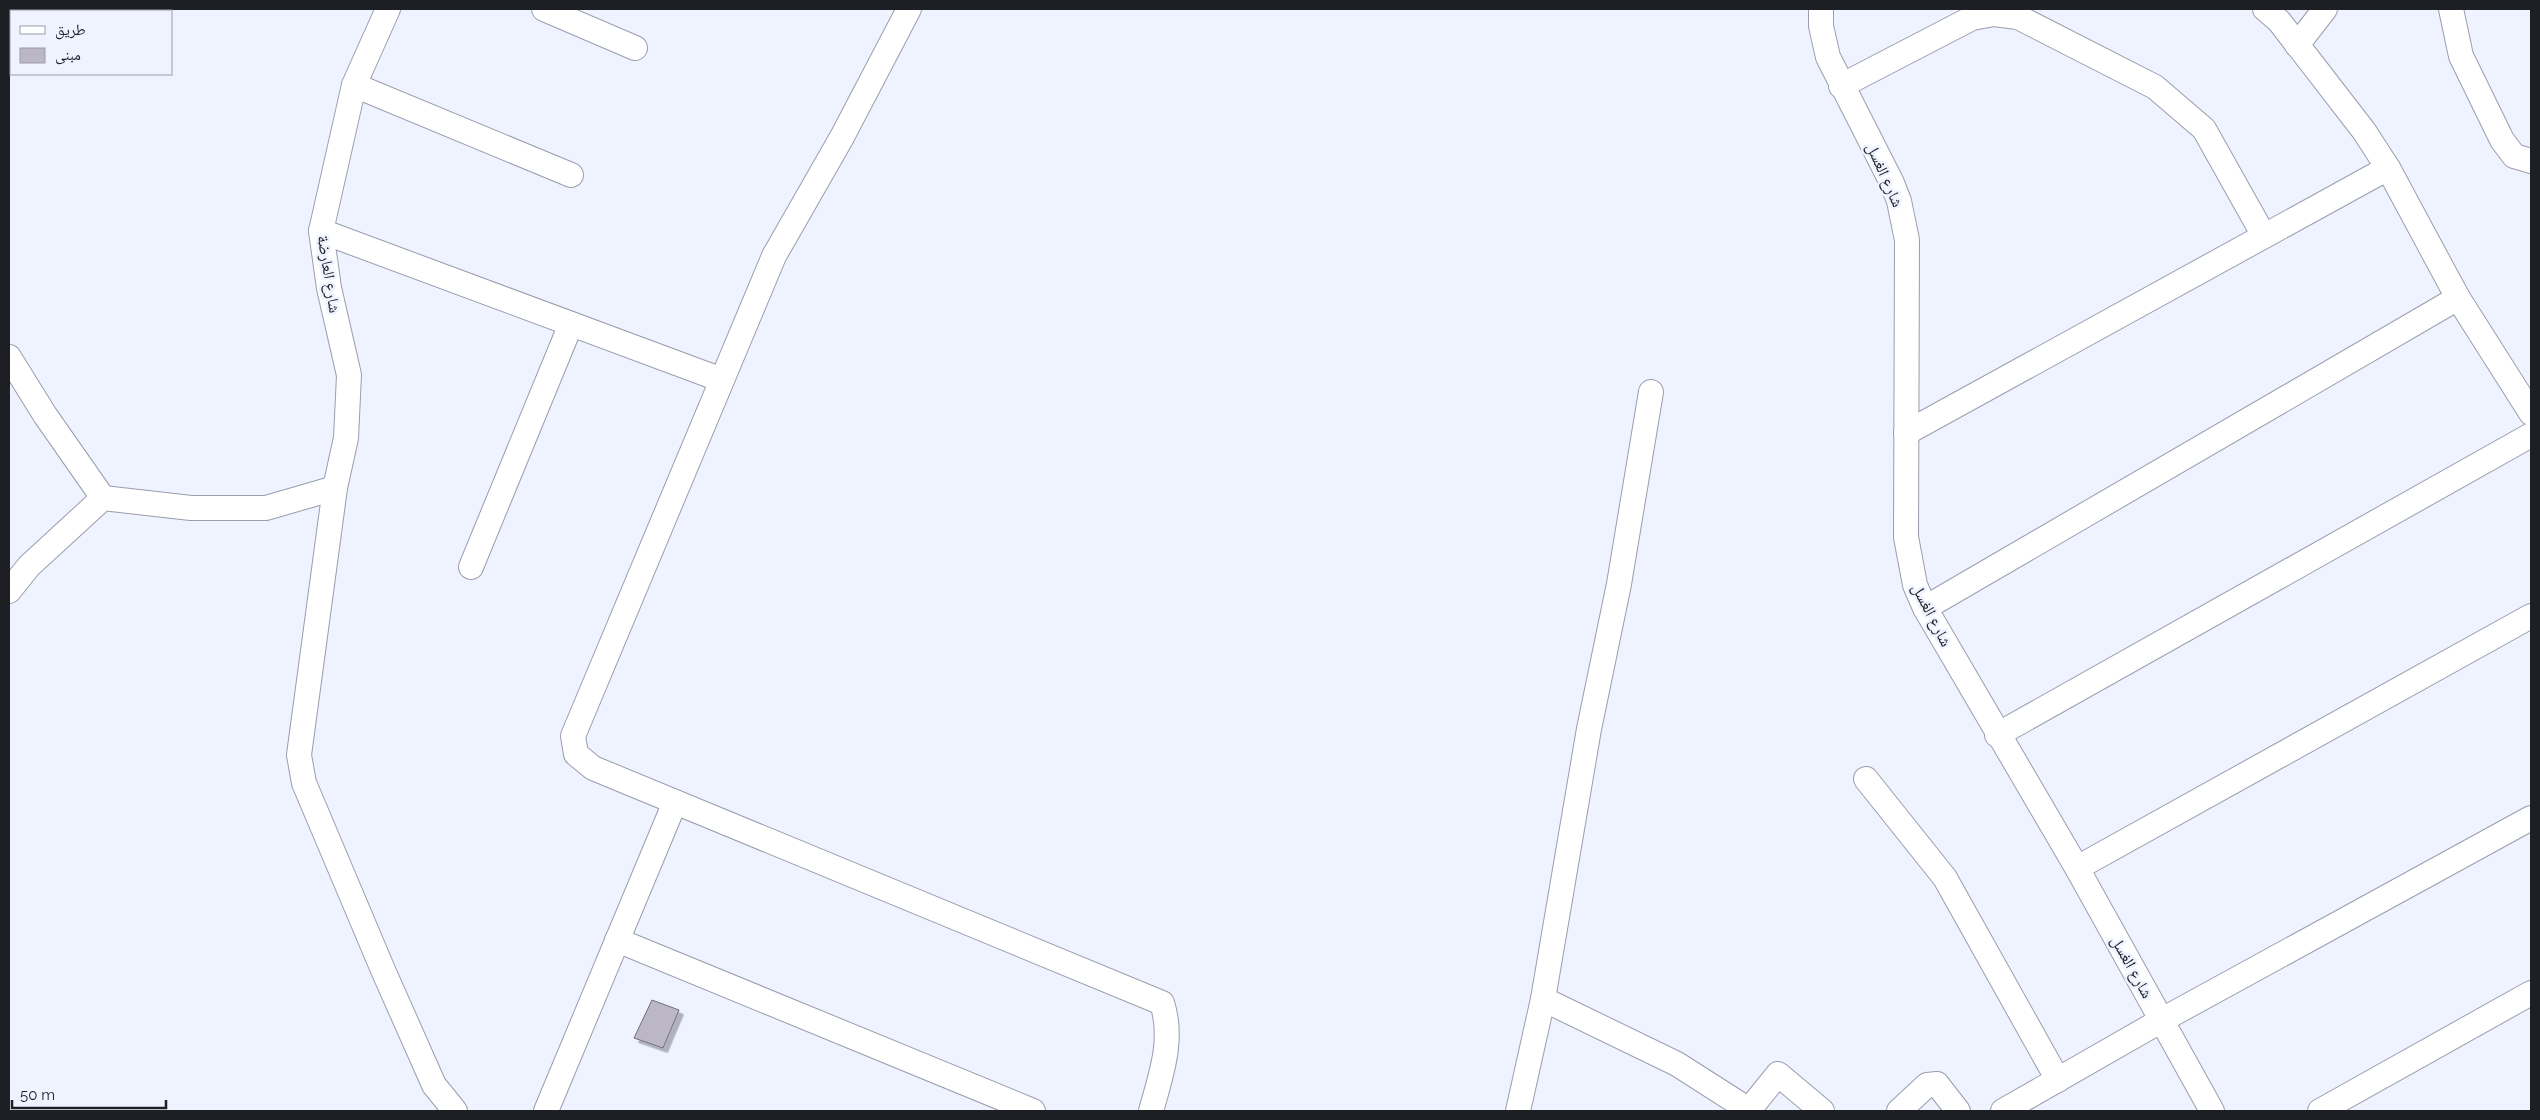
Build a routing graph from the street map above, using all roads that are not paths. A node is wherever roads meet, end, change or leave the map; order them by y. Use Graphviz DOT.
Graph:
graph roads {
  1 [pos="388,9"];
  2 [pos="544,9"];
  3 [pos="909,9"];
  4 [pos="1821,9"];
  5 [pos="2265,9"];
  6 [pos="2325,9"];
  7 [pos="2451,9"];
  8 [pos="2297,44"];
  9 [pos="635,48"];
  10 [pos="354,85"];
  11 [pos="1841,86"];
  12 [pos="2531,161"];
  13 [pos="2388,168"];
  14 [pos="571,175"];
  15 [pos="321,231"];
  16 [pos="2264,236"];
  17 [pos="2458,298"];
  18 [pos="572,324"];
  19 [pos="9,357"];
  20 [pos="722,380"];
  21 [pos="16,386"];
  22 [pos="1651,392"];
  23 [pos="2531,413"];
  24 [pos="1906,433"];
  25 [pos="2531,435"];
  26 [pos="335,488"];
  27 [pos="103,498"];
  28 [pos="471,568"];
  29 [pos="9,591"];
  30 [pos="1926,608"];
  31 [pos="2531,616"];
  32 [pos="1997,735"];
  33 [pos="1866,780"];
  34 [pos="676,802"];
  35 [pos="2531,818"];
  36 [pos="2077,868"];
  37 [pos="617,940"];
  38 [pos="2531,993"];
  39 [pos="1542,999"];
  40 [pos="2162,1020"];
  41 [pos="2058,1080"];
  42 [pos="455,1111"];
  43 [pos="546,1111"];
  44 [pos="1033,1111"];
  45 [pos="1151,1111"];
  46 [pos="1518,1111"];
  47 [pos="1822,1111"];
  48 [pos="1899,1111"];
  49 [pos="1958,1111"];
  50 [pos="2003,1111"];
  51 [pos="2212,1111"];
  52 [pos="2320,1111"];
  1 -- 10 [label="street, شارع العارضة"];
  2 -- 9 [label="street"];
  3 -- 20 [label="street"];
  4 -- 11 [label="street, شارع الغسل"];
  5 -- 8 [label="street"];
  6 -- 8 [label="street"];
  7 -- 12 [label="street"];
  8 -- 13 [label="street"];
  10 -- 14 [label="street"];
  10 -- 15 [label="street, شارع العارضة"];
  11 -- 16 [label="street"];
  11 -- 24 [label="street, شارع الغسل"];
  13 -- 16 [label="street"];
  13 -- 17 [label="street"];
  15 -- 18 [label="street"];
  15 -- 26 [label="street, شارع العارضة"];
  16 -- 24 [label="street"];
  17 -- 23 [label="street"];
  17 -- 30 [label="street"];
  18 -- 20 [label="street"];
  18 -- 28 [label="street"];
  19 -- 21 [label="street"];
  20 -- 34 [label="street"];
  21 -- 27 [label="street"];
  22 -- 39 [label="street"];
  24 -- 30 [label="street, شارع الغسل"];
  25 -- 32 [label="street"];
  26 -- 27 [label="street"];
  26 -- 42 [label="street, شارع العارضة"];
  27 -- 29 [label="street"];
  30 -- 32 [label="street, شارع الغسل"];
  31 -- 36 [label="street"];
  32 -- 36 [label="street, شارع الغسل"];
  33 -- 41 [label="street"];
  34 -- 37 [label="street"];
  34 -- 45 [label="street"];
  35 -- 40 [label="street"];
  36 -- 40 [label="street, شارع الغسل"];
  37 -- 43 [label="street"];
  37 -- 44 [label="street"];
  38 -- 52 [label="street"];
  39 -- 46 [label="street"];
  39 -- 47 [label="street"];
  40 -- 41 [label="street"];
  40 -- 51 [label="street, شارع الغسل"];
  41 -- 50 [label="street"];
  48 -- 49 [label="street"];
}
